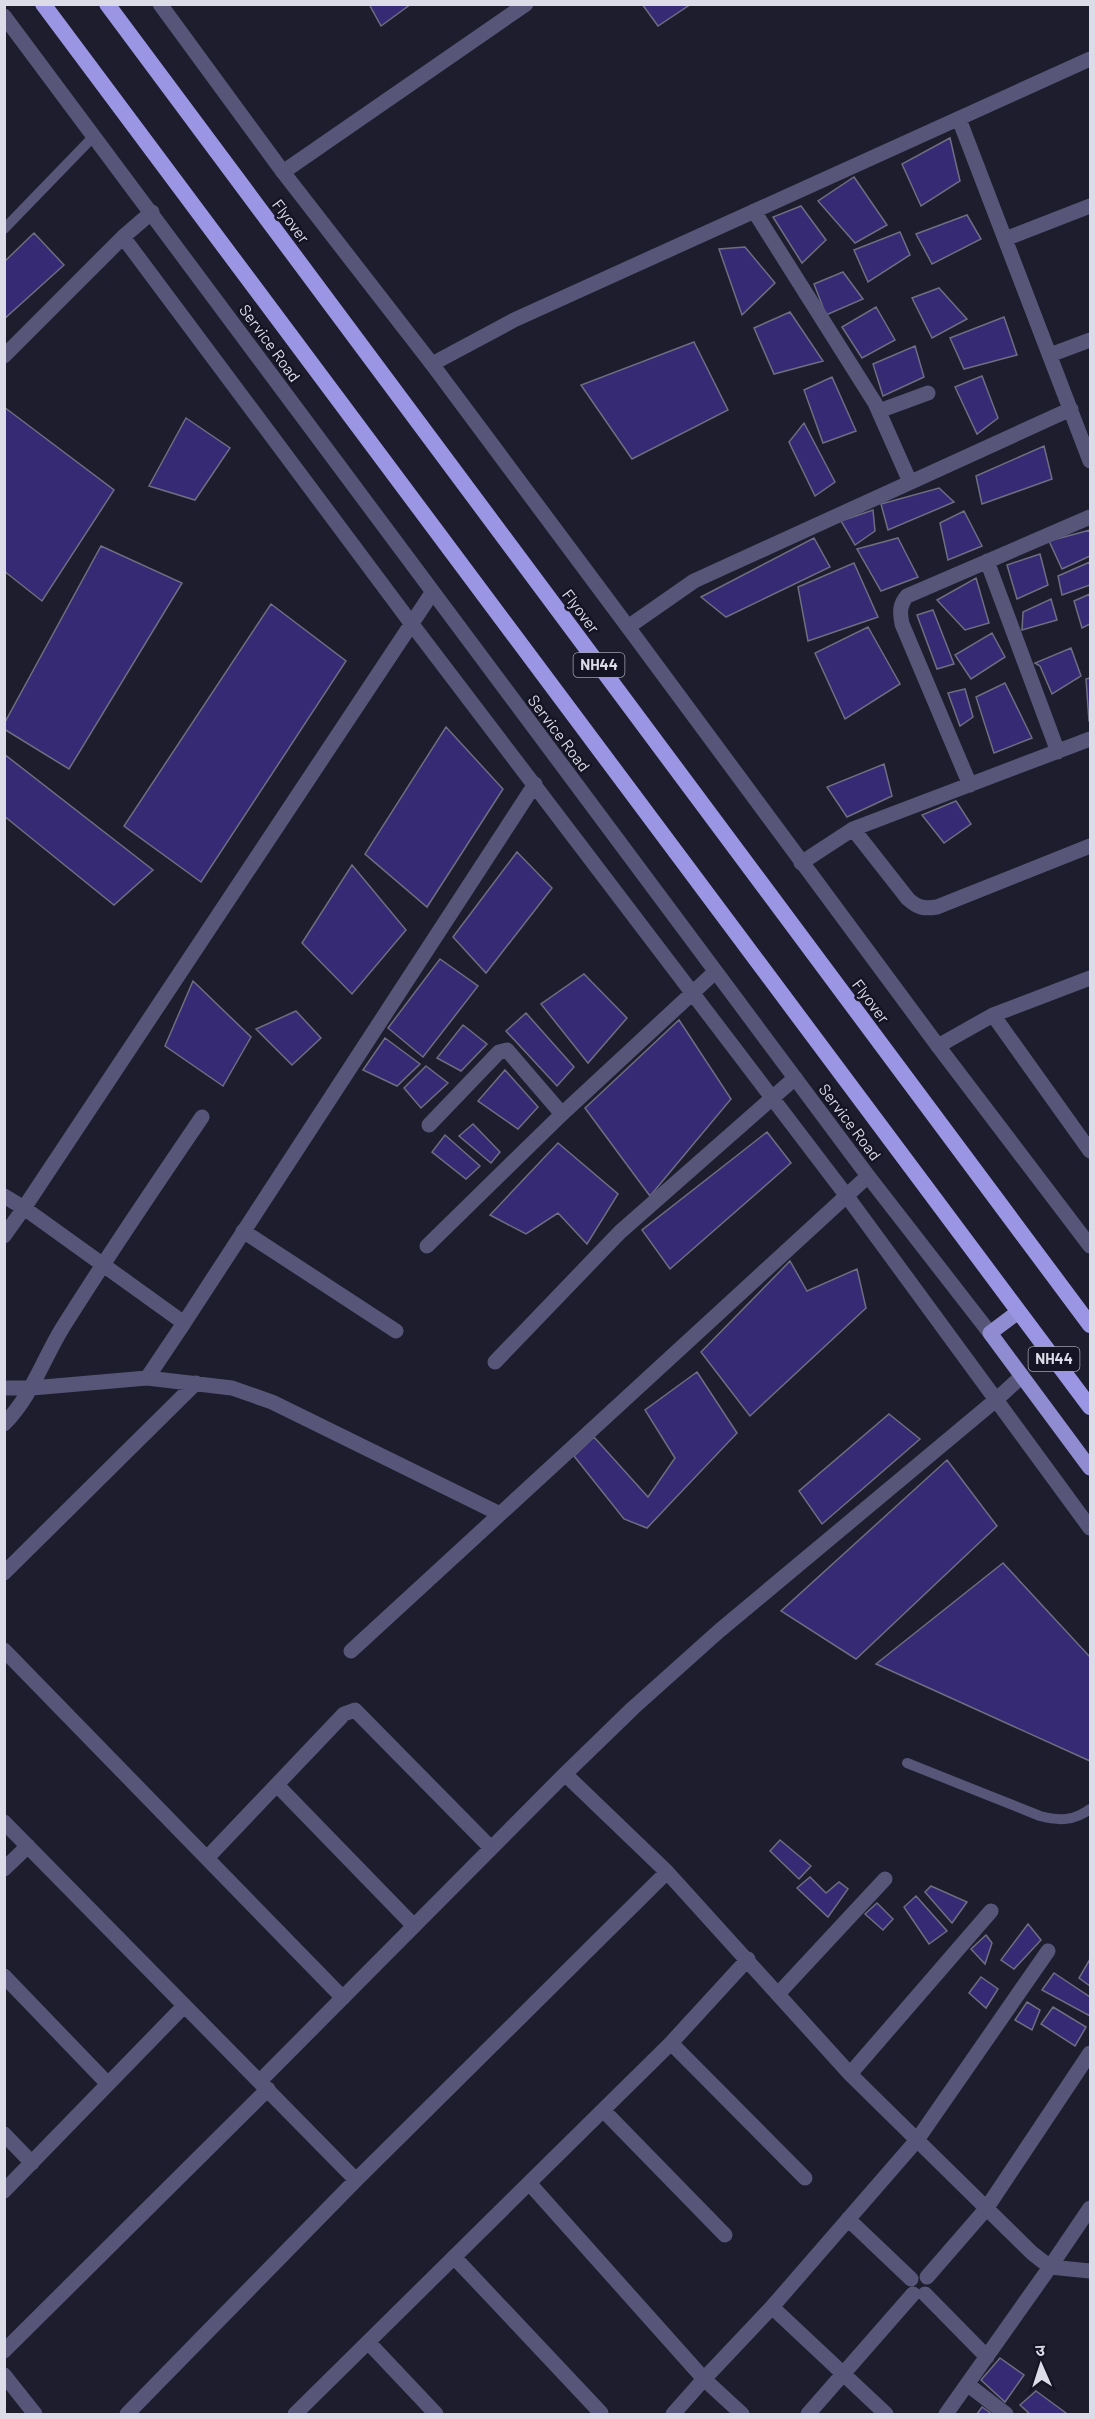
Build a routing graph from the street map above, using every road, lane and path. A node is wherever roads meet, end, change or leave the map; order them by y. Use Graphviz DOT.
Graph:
graph roads {
  1 [pos="42,4"];
  2 [pos="107,4"];
  3 [pos="160,4"];
  4 [pos="526,4"];
  5 [pos="4,16"];
  6 [pos="1090,59"];
  7 [pos="959,119"];
  8 [pos="94,136"];
  9 [pos="283,172"];
  10 [pos="1090,206"];
  11 [pos="754,211"];
  12 [pos="152,212"];
  13 [pos="4,229"];
  14 [pos="123,237"];
  15 [pos="1005,239"];
  16 [pos="1090,340"];
  17 [pos="1050,355"];
  18 [pos="4,356"];
  19 [pos="432,364"];
  20 [pos="928,393"];
  21 [pos="1071,409"];
  22 [pos="879,411"];
  23 [pos="1090,461"];
  24 [pos="910,482"];
  25 [pos="1090,517"];
  26 [pos="987,561"];
  27 [pos="432,592"];
  28 [pos="411,623"];
  29 [pos="628,627"];
  30 [pos="1090,739"];
  31 [pos="1058,752"];
  32 [pos="535,784"];
  33 [pos="970,785"];
  34 [pos="853,829"];
  35 [pos="1090,846"];
  36 [pos="801,863"];
  37 [pos="716,972"];
  38 [pos="1090,978"];
  39 [pos="691,993"];
  40 [pos="993,1015"];
  41 [pos="938,1046"];
  42 [pos="795,1078"];
  43 [pos="771,1097"];
  44 [pos="562,1114"];
  45 [pos="202,1117"];
  46 [pos="429,1125"];
  47 [pos="1090,1151"];
  48 [pos="868,1176"];
  49 [pos="846,1195"];
  50 [pos="4,1196"];
  51 [pos="24,1208"];
  52 [pos="243,1232"];
  53 [pos="4,1236"];
  54 [pos="426,1246"];
  55 [pos="1090,1246"];
  56 [pos="102,1264"];
  57 [pos="1018,1312"];
  58 [pos="184,1323"];
  59 [pos="1090,1325"];
  60 [pos="396,1331"];
  61 [pos="990,1333"];
  62 [pos="495,1362"];
  63 [pos="1022,1376"];
  64 [pos="147,1378"];
  65 [pos="196,1383"];
  66 [pos="4,1388"];
  67 [pos="32,1388"];
  68 [pos="997,1399"];
  69 [pos="1090,1407"];
  70 [pos="4,1424"];
  71 [pos="1090,1468"];
  72 [pos="500,1514"];
  73 [pos="1090,1528"];
  74 [pos="4,1573"];
  75 [pos="4,1650"];
  76 [pos="351,1651"];
  77 [pos="908,1762"];
  78 [pos="564,1774"];
  79 [pos="278,1785"];
  80 [pos="1090,1809"];
  81 [pos="4,1822"];
  82 [pos="28,1846"];
  83 [pos="491,1848"];
  84 [pos="207,1858"];
  85 [pos="4,1869"];
  86 [pos="667,1872"];
  87 [pos="885,1878"];
  88 [pos="991,1911"];
  89 [pos="414,1926"];
  90 [pos="1048,1951"];
  91 [pos="748,1959"];
  92 [pos="4,1976"];
  93 [pos="778,1994"];
  94 [pos="343,1998"];
  95 [pos="184,2006"];
  96 [pos="671,2043"];
  97 [pos="1090,2053"];
  98 [pos="850,2074"];
  99 [pos="108,2084"];
  100 [pos="264,2085"];
  101 [pos="603,2110"];
  102 [pos="4,2134"];
  103 [pos="917,2140"];
  104 [pos="32,2163"];
  105 [pos="805,2178"];
  106 [pos="356,2180"];
  107 [pos="530,2184"];
  108 [pos="4,2191"];
  109 [pos="1090,2208"];
  110 [pos="986,2209"];
  111 [pos="848,2219"];
  112 [pos="725,2235"];
  113 [pos="454,2257"];
  114 [pos="1050,2267"];
  115 [pos="1090,2271"];
  116 [pos="916,2289"];
  117 [pos="772,2307"];
  118 [pos="368,2342"];
  119 [pos="4,2351"];
  120 [pos="987,2357"];
  121 [pos="844,2374"];
  122 [pos="4,2375"];
  123 [pos="704,2379"];
  124 [pos="967,2384"];
  125 [pos="23,2399"];
  126 [pos="301,2413"];
  127 [pos="601,2413"];
  128 [pos="22,2415"];
  129 [pos="35,2415"];
  130 [pos="127,2415"];
  131 [pos="436,2415"];
  132 [pos="673,2415"];
  133 [pos="742,2415"];
  134 [pos="808,2415"];
  135 [pos="886,2415"];
  136 [pos="946,2415"];
  137 [pos="1006,2415"];
  1 -- 57 [label="highway, NH44"];
  2 -- 59 [label="highway, Flyover / NH44"];
  3 -- 9 [label="street"];
  4 -- 9 [label="street"];
  5 -- 8 [label="street, Service Road"];
  6 -- 7 [label="street"];
  7 -- 11 [label="street"];
  7 -- 15 [label="street"];
  8 -- 12 [label="street, Service Road"];
  8 -- 13 [label="lane"];
  9 -- 19 [label="street"];
  10 -- 15 [label="street"];
  11 -- 19 [label="street"];
  11 -- 22 [label="street"];
  12 -- 14 [label="street"];
  12 -- 27 [label="street, Service Road"];
  14 -- 18 [label="street"];
  14 -- 28 [label="street"];
  15 -- 17 [label="street"];
  16 -- 17 [label="street"];
  17 -- 21 [label="street"];
  19 -- 29 [label="street"];
  20 -- 22 [label="street"];
  21 -- 23 [label="street"];
  21 -- 24 [label="street"];
  22 -- 24 [label="street"];
  24 -- 29 [label="street"];
  25 -- 26 [label="street"];
  26 -- 31 [label="street"];
  26 -- 33 [label="street"];
  27 -- 28 [label="street"];
  27 -- 37 [label="street, Service Road"];
  28 -- 32 [label="street"];
  28 -- 51 [label="street"];
  29 -- 36 [label="street"];
  30 -- 31 [label="street"];
  31 -- 33 [label="street"];
  32 -- 39 [label="street"];
  32 -- 52 [label="street"];
  33 -- 34 [label="street"];
  34 -- 35 [label="street"];
  34 -- 36 [label="street"];
  36 -- 41 [label="street"];
  37 -- 39 [label="street"];
  37 -- 42 [label="street, Service Road"];
  38 -- 40 [label="street"];
  39 -- 43 [label="street"];
  39 -- 44 [label="street"];
  40 -- 41 [label="street"];
  40 -- 47 [label="street"];
  41 -- 55 [label="street"];
  42 -- 43 [label="street"];
  42 -- 48 [label="street, Service Road"];
  43 -- 49 [label="street"];
  43 -- 62 [label="street"];
  44 -- 46 [label="street"];
  44 -- 54 [label="street"];
  45 -- 56 [label="street"];
  48 -- 49 [label="street"];
  48 -- 61 [label="street, Service Road"];
  49 -- 68 [label="street"];
  49 -- 72 [label="street"];
  50 -- 51 [label="street"];
  51 -- 53 [label="street"];
  51 -- 56 [label="street"];
  52 -- 58 [label="street"];
  52 -- 60 [label="street"];
  56 -- 58 [label="street"];
  56 -- 67 [label="street"];
  57 -- 61 [label="main road"];
  57 -- 69 [label="highway, NH44"];
  58 -- 64 [label="street"];
  61 -- 63 [label="main road, Service Road"];
  63 -- 68 [label="street"];
  63 -- 71 [label="main road, Service Road"];
  64 -- 65 [label="street"];
  64 -- 67 [label="street"];
  65 -- 72 [label="street"];
  65 -- 74 [label="street"];
  66 -- 67 [label="street"];
  67 -- 70 [label="street"];
  68 -- 73 [label="street"];
  68 -- 78 [label="street"];
  72 -- 76 [label="street"];
  75 -- 84 [label="street"];
  77 -- 80 [label="lane"];
  78 -- 83 [label="street"];
  78 -- 86 [label="street"];
  79 -- 83 [label="street"];
  79 -- 84 [label="street"];
  79 -- 89 [label="street"];
  81 -- 82 [label="street"];
  82 -- 85 [label="street"];
  82 -- 95 [label="street"];
  83 -- 89 [label="street"];
  84 -- 94 [label="street"];
  86 -- 91 [label="street"];
  86 -- 106 [label="street"];
  87 -- 93 [label="street"];
  88 -- 98 [label="street"];
  89 -- 94 [label="street"];
  90 -- 103 [label="street"];
  91 -- 93 [label="street"];
  91 -- 96 [label="street"];
  92 -- 99 [label="street"];
  93 -- 98 [label="street"];
  94 -- 100 [label="street"];
  95 -- 99 [label="street"];
  95 -- 100 [label="street"];
  96 -- 101 [label="street"];
  96 -- 105 [label="street"];
  97 -- 110 [label="street"];
  98 -- 103 [label="street"];
  99 -- 104 [label="street"];
  100 -- 106 [label="street"];
  100 -- 119 [label="street"];
  101 -- 107 [label="street"];
  101 -- 112 [label="street"];
  102 -- 104 [label="street"];
  103 -- 110 [label="street"];
  103 -- 111 [label="street"];
  104 -- 108 [label="street"];
  106 -- 130 [label="street"];
  107 -- 113 [label="street"];
  107 -- 123 [label="street"];
  109 -- 114 [label="street"];
  110 -- 114 [label="street"];
  110 -- 116 [label="street"];
  111 -- 116 [label="street"];
  111 -- 117 [label="street"];
  113 -- 118 [label="street"];
  113 -- 127 [label="street"];
  114 -- 115 [label="street"];
  114 -- 120 [label="street"];
  116 -- 120 [label="street"];
  116 -- 121 [label="street"];
  117 -- 121 [label="street"];
  117 -- 123 [label="street"];
  118 -- 126 [label="street"];
  118 -- 131 [label="street"];
  120 -- 124 [label="street"];
  121 -- 134 [label="street"];
  121 -- 135 [label="street"];
  122 -- 125 [label="street"];
  123 -- 132 [label="street"];
  123 -- 133 [label="street"];
  124 -- 136 [label="street"];
  124 -- 137 [label="street"];
  125 -- 128 [label="street"];
  125 -- 129 [label="street"];
}
